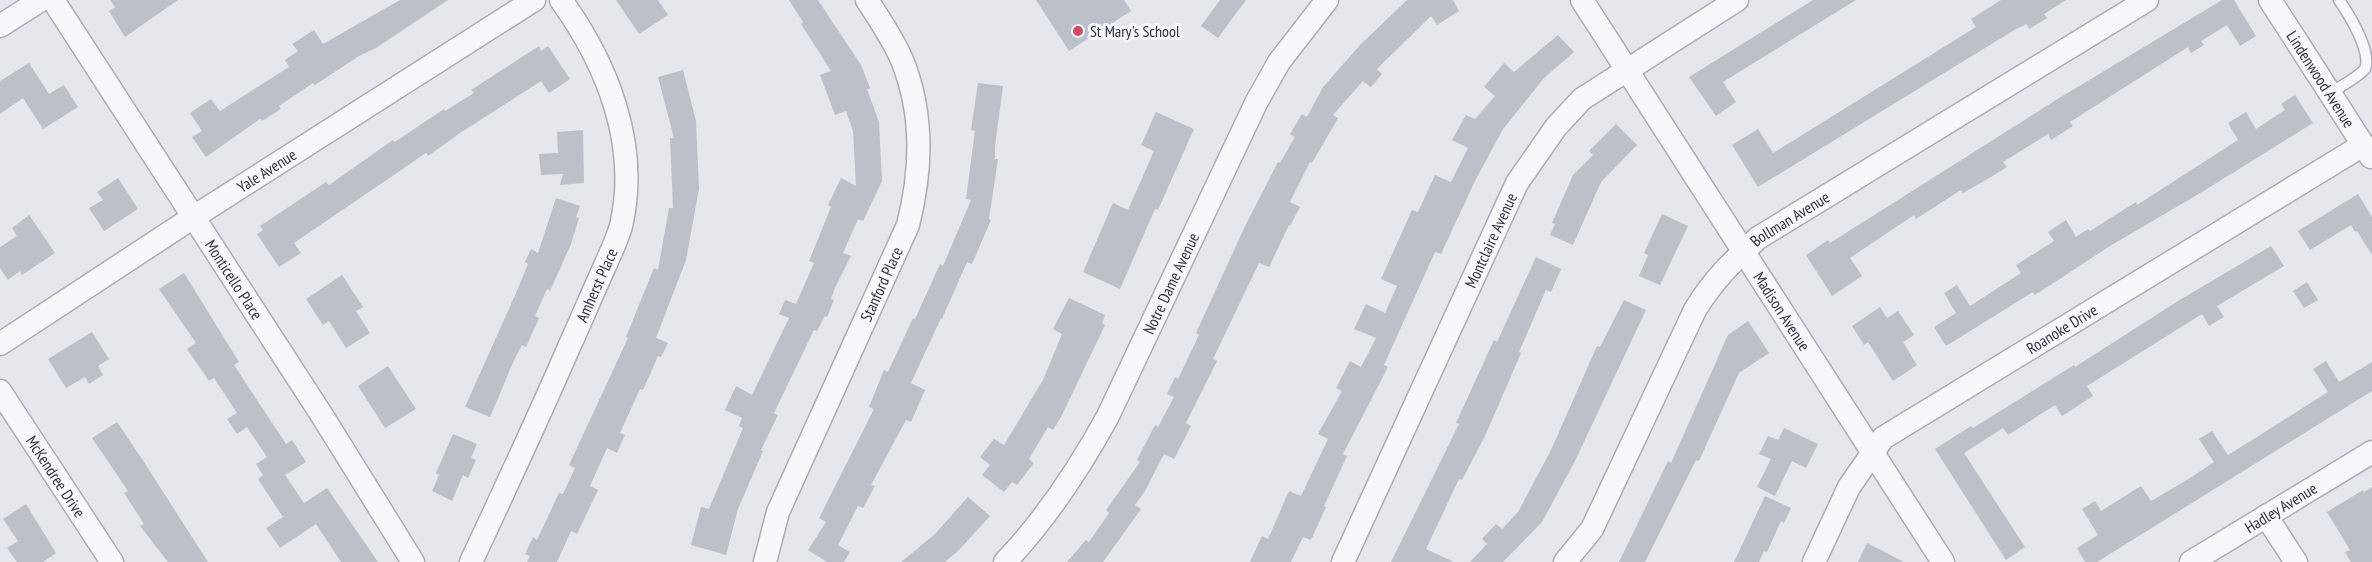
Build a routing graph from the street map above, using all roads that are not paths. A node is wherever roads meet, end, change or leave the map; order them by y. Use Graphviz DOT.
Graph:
graph roads {
  1 [pos="41,0"];
  2 [pos="53,0"];
  3 [pos="534,0"];
  4 [pos="561,0"];
  5 [pos="867,0"];
  6 [pos="1327,0"];
  7 [pos="1582,0"];
  8 [pos="1737,0"];
  9 [pos="2148,0"];
  10 [pos="2270,0"];
  11 [pos="2339,0"];
  12 [pos="0,26"];
  13 [pos="1626,69"];
  14 [pos="2330,93"];
  15 [pos="2368,152"];
  16 [pos="192,218"];
  17 [pos="1743,252"];
  18 [pos="0,344"];
  19 [pos="0,391"];
  20 [pos="2372,452"];
  21 [pos="1873,453"];
  22 [pos="2266,516"];
  23 [pos="112,562"];
  24 [pos="413,562"];
  25 [pos="471,562"];
  26 [pos="765,562"];
  27 [pos="1005,562"];
  28 [pos="1343,562"];
  29 [pos="1566,562"];
  30 [pos="1814,562"];
  31 [pos="1943,562"];
  32 [pos="2191,562"];
  33 [pos="2296,562"];
  1 -- 12 [label="street"];
  2 -- 16 [label="street, Monticello Place"];
  3 -- 16 [label="street, Yale Avenue"];
  4 -- 25 [label="street, Amherst Place"];
  5 -- 26 [label="street, Stanford Place"];
  6 -- 27 [label="street, Notre Dame Avenue"];
  7 -- 13 [label="street, Madison Avenue"];
  8 -- 13 [label="street, Montclaire Avenue"];
  9 -- 17 [label="street, Bollman Avenue"];
  10 -- 14 [label="street, Lindenwood Avenue"];
  11 -- 14 [label="lane"];
  13 -- 17 [label="street, Madison Avenue"];
  13 -- 28 [label="street, Montclaire Avenue"];
  14 -- 15 [label="street, Lindenwood Avenue"];
  15 -- 21 [label="street, Roanoke Drive"];
  16 -- 18 [label="street, Yale Avenue"];
  16 -- 24 [label="street, Monticello Place"];
  17 -- 21 [label="street, Madison Avenue"];
  17 -- 29 [label="street, Bollman Avenue"];
  19 -- 23 [label="street, McKendree Drive"];
  20 -- 22 [label="street, Hadley Avenue"];
  21 -- 30 [label="street, Roanoke Drive"];
  21 -- 31 [label="street, Madison Avenue"];
  22 -- 32 [label="street, Hadley Avenue"];
  22 -- 33 [label="street"];
}
